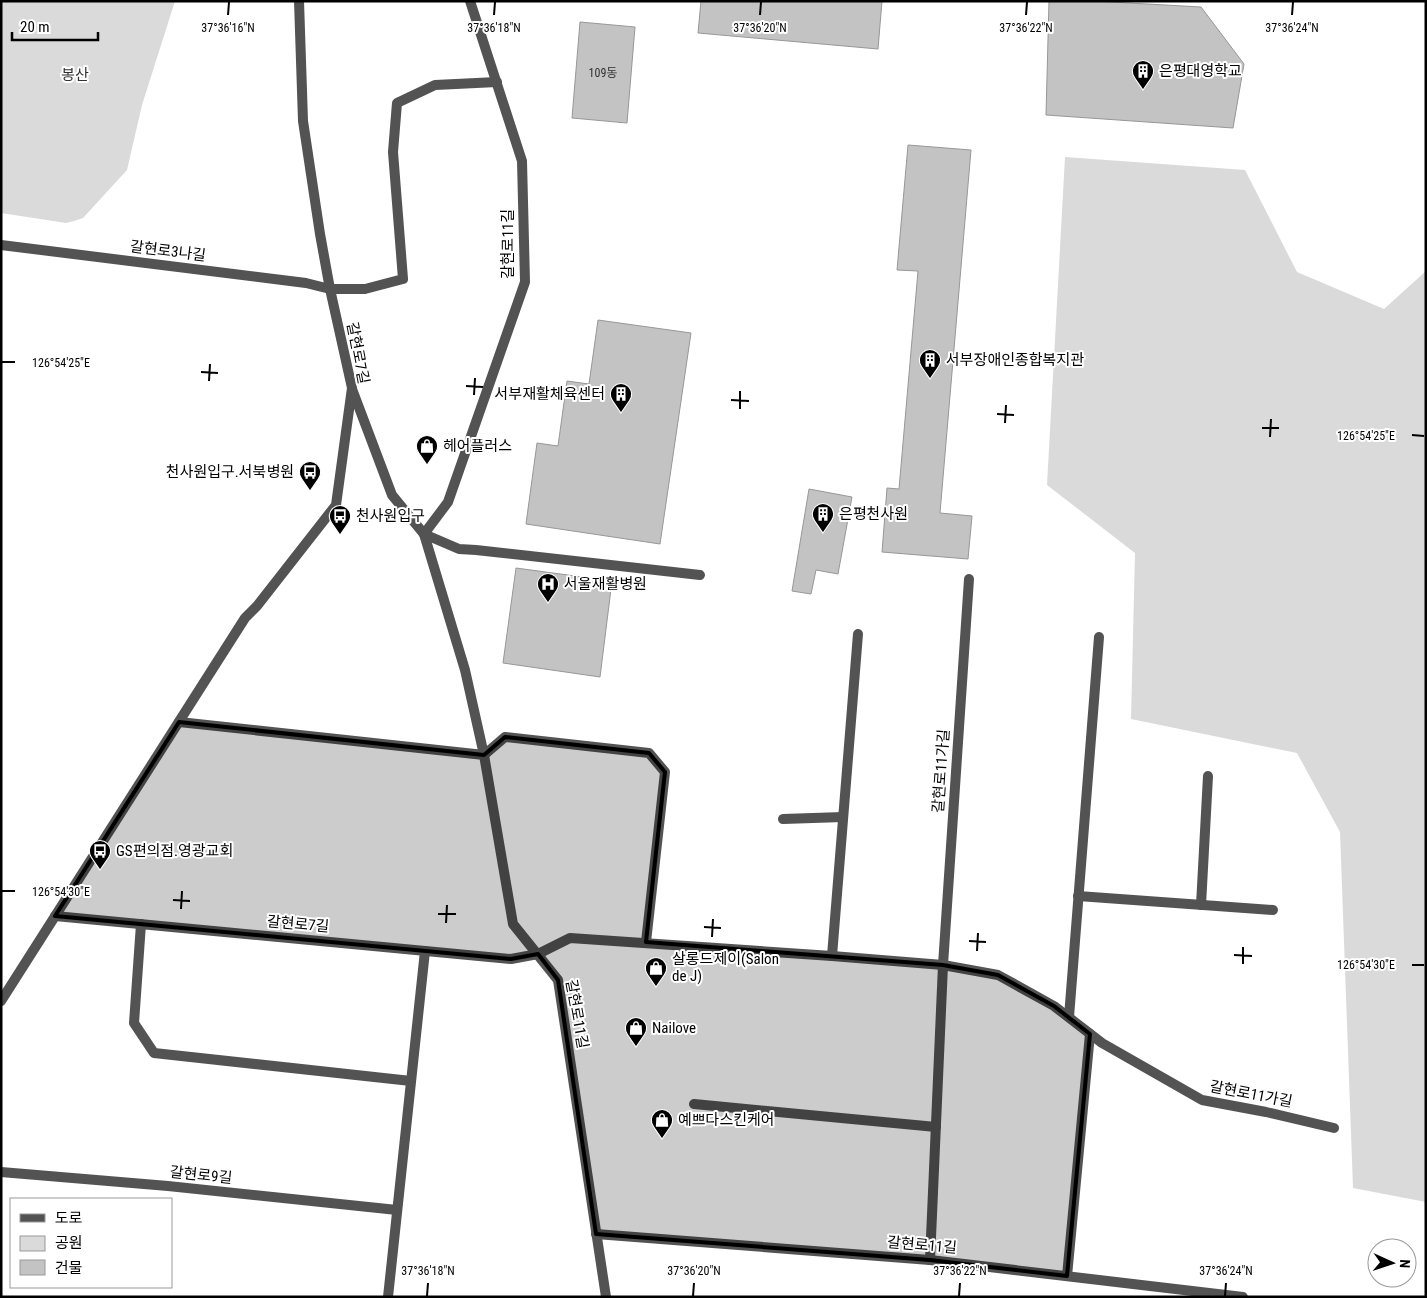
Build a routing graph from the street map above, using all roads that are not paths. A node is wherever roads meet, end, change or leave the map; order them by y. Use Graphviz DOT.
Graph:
graph roads {
  1 [pos="299,1"];
  2 [pos="470,1"];
  3 [pos="497,82"];
  4 [pos="1,246"];
  5 [pos="330,289"];
  6 [pos="352,388"];
  7 [pos="424,534"];
  8 [pos="700,575"];
  9 [pos="969,579"];
  10 [pos="858,634"];
  11 [pos="1099,637"];
  12 [pos="179,722"];
  13 [pos="484,755"];
  14 [pos="1208,776"];
  15 [pos="843,817"];
  16 [pos="783,819"];
  17 [pos="1078,896"];
  18 [pos="1201,905"];
  19 [pos="1273,910"];
  20 [pos="55,916"];
  21 [pos="141,924"];
  22 [pos="646,942"];
  23 [pos="425,951"];
  24 [pos="538,954"];
  25 [pos="832,956"];
  26 [pos="943,966"];
  27 [pos="1,1001"];
  28 [pos="1068,1017"];
  29 [pos="1090,1034"];
  30 [pos="411,1081"];
  31 [pos="694,1104"];
  32 [pos="936,1127"];
  33 [pos="1334,1128"];
  34 [pos="1,1172"];
  35 [pos="397,1210"];
  36 [pos="596,1234"];
  37 [pos="930,1260"];
  38 [pos="1067,1276"];
  39 [pos="388,1297"];
  40 [pos="606,1297"];
  41 [pos="1243,1297"];
  1 -- 5 [label="street, 갈현로7길"];
  2 -- 3 [label="street, 갈현로11길"];
  3 -- 5 [label="street, 갈현로3나길"];
  3 -- 7 [label="street, 갈현로11길"];
  4 -- 5 [label="street, 갈현로3나길"];
  5 -- 6 [label="street, 갈현로7길"];
  6 -- 7 [label="street, 갈현로11길"];
  6 -- 12 [label="street, 갈현로7길"];
  7 -- 8 [label="street"];
  7 -- 13 [label="street, 갈현로11길"];
  9 -- 26 [label="street, 갈현로11가길"];
  10 -- 15 [label="street"];
  11 -- 17 [label="street"];
  12 -- 13 [label="street"];
  12 -- 20 [label="street, 갈현로7길"];
  13 -- 22 [label="street"];
  13 -- 24 [label="street, 갈현로11길"];
  14 -- 18 [label="street"];
  15 -- 16 [label="street"];
  15 -- 25 [label="street"];
  17 -- 18 [label="street"];
  17 -- 28 [label="street"];
  18 -- 19 [label="street"];
  20 -- 21 [label="street, 갈현로7길"];
  20 -- 27 [label="street, 갈현로7길"];
  21 -- 23 [label="street, 갈현로7길"];
  21 -- 30 [label="street"];
  22 -- 24 [label="street, 갈현로11가길"];
  22 -- 25 [label="street, 갈현로11가길"];
  23 -- 24 [label="street, 갈현로7길"];
  23 -- 30 [label="street"];
  24 -- 36 [label="street, 갈현로11길"];
  25 -- 26 [label="street, 갈현로11가길"];
  26 -- 28 [label="street, 갈현로11가길"];
  26 -- 32 [label="street, 갈현로11가길"];
  28 -- 29 [label="street, 갈현로11가길"];
  29 -- 33 [label="street, 갈현로11가길"];
  29 -- 38 [label="street"];
  30 -- 35 [label="street"];
  31 -- 32 [label="street"];
  32 -- 37 [label="street, 갈현로11가길"];
  34 -- 35 [label="street, 갈현로9길"];
  35 -- 39 [label="street"];
  36 -- 37 [label="street, 갈현로11길"];
  36 -- 40 [label="street, 갈현로11길"];
  37 -- 38 [label="street, 갈현로11길"];
  38 -- 41 [label="street, 갈현로11길"];
}
